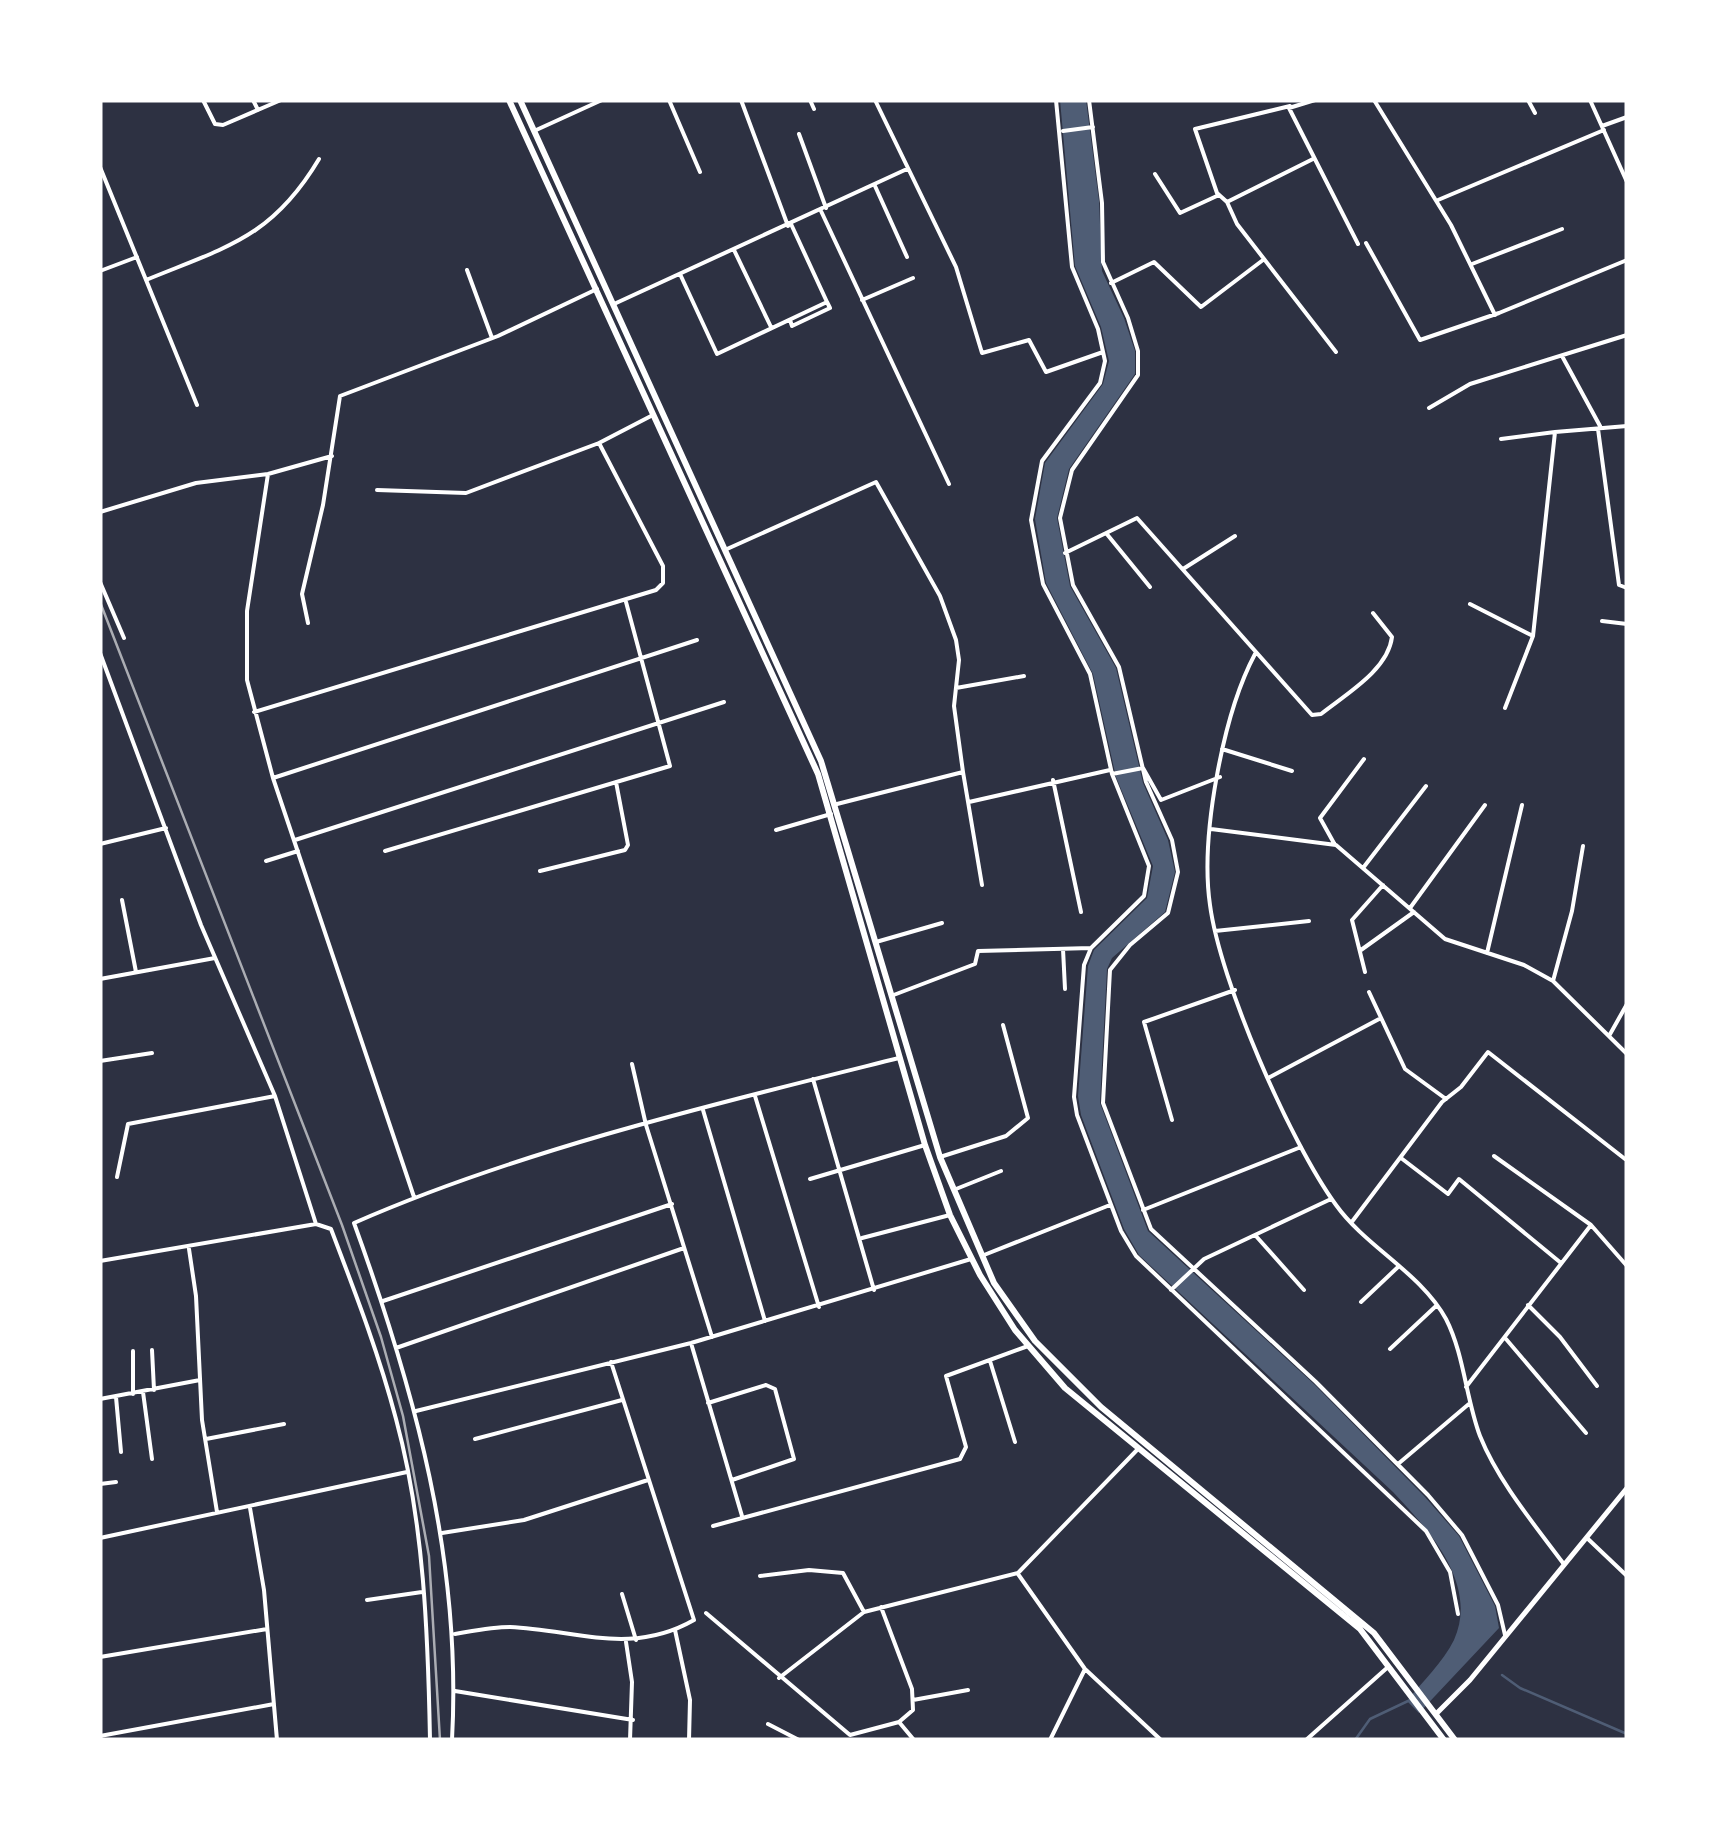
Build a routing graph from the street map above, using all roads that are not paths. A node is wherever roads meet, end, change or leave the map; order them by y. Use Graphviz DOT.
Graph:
graph roads {
  1 [pos="203,100"];
  2 [pos="253,100"];
  3 [pos="281,100"];
  4 [pos="510,100"];
  5 [pos="520,100"];
  6 [pos="602,100"];
  7 [pos="669,100"];
  8 [pos="741,100"];
  9 [pos="810,100"];
  10 [pos="875,100"];
  11 [pos="1056,100"];
  12 [pos="1090,100"];
  13 [pos="1315,100"];
  14 [pos="1374,100"];
  15 [pos="1528,100"];
  16 [pos="1590,100"];
  17 [pos="1290,106"];
  18 [pos="258,110"];
  19 [pos="814,110"];
  20 [pos="1534,114"];
  21 [pos="1627,117"];
  22 [pos="1093,127"];
  23 [pos="1603,128"];
  24 [pos="534,131"];
  25 [pos="1061,131"];
  26 [pos="799,134"];
  27 [pos="319,159"];
  28 [pos="1313,159"];
  29 [pos="100,167"];
  30 [pos="907,169"];
  31 [pos="700,172"];
  32 [pos="1155,174"];
  33 [pos="1627,182"];
  34 [pos="875,186"];
  35 [pos="1219,195"];
  36 [pos="1436,201"];
  37 [pos="1227,202"];
  38 [pos="823,210"];
  39 [pos="789,225"];
  40 [pos="1562,229"];
  41 [pos="1366,243"];
  42 [pos="1358,244"];
  43 [pos="734,250"];
  44 [pos="137,257"];
  45 [pos="908,257"];
  46 [pos="1263,260"];
  47 [pos="1627,260"];
  48 [pos="590,264"];
  49 [pos="1472,264"];
  50 [pos="467,270"];
  51 [pos="100,271"];
  52 [pos="680,274"];
  53 [pos="913,278"];
  54 [pos="146,280"];
  55 [pos="1111,283"];
  56 [pos="601,288"];
  57 [pos="862,300"];
  58 [pos="610,306"];
  59 [pos="1495,315"];
  60 [pos="772,328"];
  61 [pos="1627,336"];
  62 [pos="492,338"];
  63 [pos="1103,352"];
  64 [pos="1336,352"];
  65 [pos="1562,356"];
  66 [pos="197,405"];
  67 [pos="1429,408"];
  68 [pos="655,414"];
  69 [pos="1627,426"];
  70 [pos="1599,429"];
  71 [pos="1555,432"];
  72 [pos="1501,439"];
  73 [pos="672,441"];
  74 [pos="598,443"];
  75 [pos="332,456"];
  76 [pos="268,474"];
  77 [pos="948,484"];
  78 [pos="377,490"];
  79 [pos="100,512"];
  80 [pos="1106,532"];
  81 [pos="1235,536"];
  82 [pos="727,550"];
  83 [pos="1065,554"];
  84 [pos="1184,569"];
  85 [pos="100,582"];
  86 [pos="1150,587"];
  87 [pos="1627,588"];
  88 [pos="626,602"];
  89 [pos="1470,604"];
  90 [pos="1373,613"];
  91 [pos="1602,622"];
  92 [pos="308,623"];
  93 [pos="1627,624"];
  94 [pos="1533,636"];
  95 [pos="124,638"];
  96 [pos="697,640"];
  97 [pos="100,653"];
  98 [pos="1255,654"];
  99 [pos="643,659"];
  100 [pos="1024,676"];
  101 [pos="956,688"];
  102 [pos="724,702"];
  103 [pos="1505,708"];
  104 [pos="254,712"];
  105 [pos="659,722"];
  106 [pos="1222,749"];
  107 [pos="1364,758"];
  108 [pos="1143,768"];
  109 [pos="1292,771"];
  110 [pos="963,772"];
  111 [pos="1111,772"];
  112 [pos="1220,776"];
  113 [pos="274,778"];
  114 [pos="1053,780"];
  115 [pos="616,782"];
  116 [pos="1426,786"];
  117 [pos="969,802"];
  118 [pos="1485,804"];
  119 [pos="1522,805"];
  120 [pos="834,809"];
  121 [pos="166,828"];
  122 [pos="776,830"];
  123 [pos="1211,830"];
  124 [pos="294,840"];
  125 [pos="100,844"];
  126 [pos="1336,845"];
  127 [pos="1583,846"];
  128 [pos="385,851"];
  129 [pos="298,852"];
  130 [pos="266,862"];
  131 [pos="1363,868"];
  132 [pos="540,871"];
  133 [pos="1382,884"];
  134 [pos="982,885"];
  135 [pos="122,900"];
  136 [pos="1412,910"];
  137 [pos="1081,912"];
  138 [pos="1309,921"];
  139 [pos="942,923"];
  140 [pos="1215,931"];
  141 [pos="876,942"];
  142 [pos="1091,948"];
  143 [pos="1063,949"];
  144 [pos="1359,952"];
  145 [pos="1487,953"];
  146 [pos="215,958"];
  147 [pos="136,972"];
  148 [pos="1365,972"];
  149 [pos="100,979"];
  150 [pos="1552,981"];
  151 [pos="1065,989"];
  152 [pos="1235,990"];
  153 [pos="1369,992"];
  154 [pos="891,996"];
  155 [pos="1627,1004"];
  156 [pos="1381,1018"];
  157 [pos="1003,1025"];
  158 [pos="1609,1036"];
  159 [pos="152,1052"];
  160 [pos="1627,1054"];
  161 [pos="899,1058"];
  162 [pos="100,1061"];
  163 [pos="632,1064"];
  164 [pos="1270,1077"];
  165 [pos="814,1078"];
  166 [pos="275,1096"];
  167 [pos="756,1096"];
  168 [pos="1446,1099"];
  169 [pos="702,1110"];
  170 [pos="1172,1120"];
  171 [pos="646,1125"];
  172 [pos="924,1145"];
  173 [pos="1301,1147"];
  174 [pos="1494,1156"];
  175 [pos="940,1157"];
  176 [pos="1401,1158"];
  177 [pos="1624,1159"];
  178 [pos="841,1171"];
  179 [pos="1001,1171"];
  180 [pos="118,1177"];
  181 [pos="810,1179"];
  182 [pos="952,1191"];
  183 [pos="414,1197"];
  184 [pos="1332,1199"];
  185 [pos="672,1204"];
  186 [pos="1112,1204"];
  187 [pos="1143,1210"];
  188 [pos="950,1215"];
  189 [pos="316,1224"];
  190 [pos="1351,1224"];
  191 [pos="1591,1225"];
  192 [pos="1255,1235"];
  193 [pos="861,1239"];
  194 [pos="684,1248"];
  195 [pos="189,1249"];
  196 [pos="975,1258"];
  197 [pos="100,1261"];
  198 [pos="1561,1262"];
  199 [pos="1627,1266"];
  200 [pos="1398,1267"];
  201 [pos="1192,1268"];
  202 [pos="874,1290"];
  203 [pos="1172,1290"];
  204 [pos="1304,1290"];
  205 [pos="382,1302"];
  206 [pos="1361,1302"];
  207 [pos="1528,1305"];
  208 [pos="1436,1306"];
  209 [pos="819,1307"];
  210 [pos="765,1322"];
  211 [pos="712,1337"];
  212 [pos="1506,1339"];
  213 [pos="691,1343"];
  214 [pos="1031,1344"];
  215 [pos="396,1348"];
  216 [pos="1390,1349"];
  217 [pos="152,1350"];
  218 [pos="133,1351"];
  219 [pos="610,1362"];
  220 [pos="990,1362"];
  221 [pos="200,1380"];
  222 [pos="1597,1386"];
  223 [pos="1466,1387"];
  224 [pos="154,1390"];
  225 [pos="143,1392"];
  226 [pos="133,1394"];
  227 [pos="116,1397"];
  228 [pos="100,1400"];
  229 [pos="622,1400"];
  230 [pos="708,1403"];
  231 [pos="1470,1403"];
  232 [pos="414,1411"];
  233 [pos="284,1424"];
  234 [pos="1586,1433"];
  235 [pos="206,1439"];
  236 [pos="474,1439"];
  237 [pos="1015,1442"];
  238 [pos="1136,1450"];
  239 [pos="122,1452"];
  240 [pos="152,1458"];
  241 [pos="1398,1464"];
  242 [pos="408,1472"];
  243 [pos="648,1480"];
  244 [pos="732,1480"];
  245 [pos="116,1482"];
  246 [pos="100,1484"];
  247 [pos="1627,1488"];
  248 [pos="250,1508"];
  249 [pos="218,1514"];
  250 [pos="742,1517"];
  251 [pos="714,1526"];
  252 [pos="442,1533"];
  253 [pos="1254,1534"];
  254 [pos="1586,1536"];
  255 [pos="100,1538"];
  256 [pos="1248,1542"];
  257 [pos="1563,1563"];
  258 [pos="1018,1573"];
  259 [pos="760,1576"];
  260 [pos="1627,1576"];
  261 [pos="423,1592"];
  262 [pos="622,1594"];
  263 [pos="367,1600"];
  264 [pos="881,1608"];
  265 [pos="706,1612"];
  266 [pos="864,1612"];
  267 [pos="1458,1614"];
  268 [pos="267,1629"];
  269 [pos="675,1630"];
  270 [pos="454,1634"];
  271 [pos="1506,1636"];
  272 [pos="636,1640"];
  273 [pos="626,1642"];
  274 [pos="100,1657"];
  275 [pos="1389,1666"];
  276 [pos="1085,1669"];
  277 [pos="780,1678"];
  278 [pos="1406,1683"];
  279 [pos="968,1690"];
  280 [pos="455,1691"];
  281 [pos="913,1700"];
  282 [pos="274,1704"];
  283 [pos="1431,1715"];
  284 [pos="632,1720"];
  285 [pos="899,1722"];
  286 [pos="768,1724"];
  287 [pos="100,1736"];
  288 [pos="848,1738"];
  289 [pos="278,1740"];
  290 [pos="430,1740"];
  291 [pos="452,1740"];
  292 [pos="630,1740"];
  293 [pos="689,1740"];
  294 [pos="799,1740"];
  295 [pos="914,1740"];
  296 [pos="1050,1740"];
  297 [pos="1161,1740"];
  298 [pos="1306,1740"];
  299 [pos="1444,1740"];
  300 [pos="1455,1740"];
  1 -- 18 [label="street"];
  2 -- 18 [label="street"];
  3 -- 18 [label="street"];
  4 -- 48 [label="main road"];
  5 -- 24 [label="main road"];
  6 -- 24 [label="street"];
  7 -- 31 [label="street"];
  8 -- 39 [label="street"];
  9 -- 19 [label="street"];
  10 -- 30 [label="street"];
  11 -- 25 [label="street"];
  12 -- 22 [label="street"];
  13 -- 17 [label="street"];
  14 -- 36 [label="street"];
  15 -- 20 [label="street"];
  16 -- 23 [label="street"];
  17 -- 28 [label="street"];
  17 -- 35 [label="street"];
  21 -- 23 [label="street"];
  22 -- 25 [label="street"];
  22 -- 55 [label="street"];
  23 -- 33 [label="street"];
  23 -- 36 [label="street"];
  24 -- 48 [label="main road"];
  25 -- 63 [label="street"];
  26 -- 38 [label="street"];
  27 -- 54 [label="street"];
  28 -- 37 [label="street"];
  28 -- 42 [label="street"];
  29 -- 44 [label="street"];
  30 -- 34 [label="street"];
  30 -- 63 [label="street"];
  32 -- 35 [label="street"];
  34 -- 38 [label="street"];
  34 -- 45 [label="street"];
  35 -- 37 [label="street"];
  36 -- 49 [label="street"];
  37 -- 46 [label="street"];
  38 -- 39 [label="street"];
  38 -- 57 [label="street"];
  39 -- 43 [label="street"];
  39 -- 60 [label="street"];
  40 -- 49 [label="street"];
  41 -- 59 [label="street"];
  43 -- 52 [label="street"];
  43 -- 60 [label="street"];
  44 -- 51 [label="street"];
  44 -- 54 [label="street"];
  46 -- 55 [label="street"];
  46 -- 64 [label="street"];
  47 -- 59 [label="street"];
  48 -- 56 [label="main road"];
  49 -- 59 [label="street"];
  50 -- 62 [label="street"];
  52 -- 58 [label="street"];
  52 -- 60 [label="street"];
  53 -- 57 [label="street"];
  54 -- 66 [label="street"];
  55 -- 83 [label="street"];
  56 -- 58 [label="main road"];
  56 -- 62 [label="street"];
  57 -- 77 [label="street"];
  58 -- 68 [label="main road"];
  58 -- 73 [label="main road"];
  61 -- 65 [label="street"];
  62 -- 75 [label="street"];
  63 -- 111 [label="street"];
  65 -- 67 [label="street"];
  65 -- 70 [label="street"];
  68 -- 73 [label="main road"];
  68 -- 74 [label="street"];
  69 -- 70 [label="street"];
  70 -- 71 [label="street"];
  70 -- 87 [label="street"];
  71 -- 72 [label="street"];
  71 -- 94 [label="street"];
  73 -- 82 [label="main road"];
  73 -- 120 [label="main road"];
  74 -- 78 [label="street"];
  74 -- 88 [label="street"];
  75 -- 76 [label="street"];
  75 -- 92 [label="street"];
  76 -- 79 [label="street"];
  76 -- 104 [label="street"];
  80 -- 83 [label="street"];
  80 -- 84 [label="street"];
  80 -- 86 [label="street"];
  81 -- 84 [label="street"];
  82 -- 101 [label="street"];
  82 -- 120 [label="main road"];
  83 -- 108 [label="street"];
  84 -- 98 [label="street"];
  85 -- 95 [label="street"];
  88 -- 99 [label="street"];
  88 -- 104 [label="street"];
  89 -- 94 [label="street"];
  90 -- 98 [label="street"];
  91 -- 93 [label="street"];
  94 -- 103 [label="street"];
  96 -- 99 [label="street"];
  97 -- 121 [label="street"];
  98 -- 106 [label="street"];
  99 -- 105 [label="street"];
  99 -- 113 [label="street"];
  100 -- 101 [label="street"];
  101 -- 110 [label="street"];
  102 -- 105 [label="street"];
  104 -- 113 [label="street"];
  105 -- 115 [label="street"];
  105 -- 124 [label="street"];
  106 -- 109 [label="street"];
  106 -- 112 [label="street"];
  107 -- 126 [label="street"];
  108 -- 111 [label="street"];
  108 -- 112 [label="street"];
  108 -- 187 [label="street"];
  110 -- 117 [label="street"];
  110 -- 120 [label="street"];
  111 -- 114 [label="street"];
  111 -- 142 [label="street"];
  112 -- 123 [label="street"];
  113 -- 124 [label="street"];
  114 -- 117 [label="street"];
  114 -- 137 [label="street"];
  115 -- 128 [label="street"];
  115 -- 132 [label="street"];
  116 -- 131 [label="street"];
  117 -- 134 [label="street"];
  118 -- 136 [label="street"];
  119 -- 145 [label="street"];
  120 -- 122 [label="street"];
  120 -- 141 [label="main road"];
  120 -- 161 [label="main road"];
  121 -- 125 [label="street"];
  121 -- 146 [label="street"];
  123 -- 126 [label="street"];
  123 -- 140 [label="street"];
  124 -- 129 [label="street"];
  126 -- 131 [label="street"];
  127 -- 150 [label="street"];
  129 -- 130 [label="street"];
  129 -- 183 [label="street"];
  131 -- 133 [label="street"];
  133 -- 136 [label="street"];
  133 -- 144 [label="street"];
  135 -- 147 [label="street"];
  136 -- 144 [label="street"];
  136 -- 145 [label="street"];
  138 -- 140 [label="street"];
  139 -- 141 [label="street"];
  140 -- 152 [label="street"];
  141 -- 154 [label="main road"];
  142 -- 143 [label="street"];
  142 -- 186 [label="street"];
  143 -- 151 [label="street"];
  143 -- 154 [label="street"];
  144 -- 148 [label="street"];
  145 -- 150 [label="street"];
  146 -- 147 [label="street"];
  146 -- 166 [label="street"];
  147 -- 149 [label="street"];
  150 -- 158 [label="street"];
  152 -- 164 [label="street"];
  152 -- 170 [label="street"];
  153 -- 156 [label="street"];
  154 -- 175 [label="main road"];
  155 -- 158 [label="street"];
  156 -- 164 [label="street"];
  156 -- 168 [label="street"];
  157 -- 175 [label="street"];
  158 -- 160 [label="street"];
  159 -- 162 [label="street"];
  161 -- 165 [label="street"];
  161 -- 172 [label="main road"];
  163 -- 171 [label="street"];
  164 -- 173 [label="street"];
  165 -- 167 [label="street"];
  165 -- 178 [label="street"];
  166 -- 180 [label="street"];
  166 -- 189 [label="street"];
  167 -- 169 [label="street"];
  167 -- 209 [label="street"];
  168 -- 176 [label="street"];
  168 -- 177 [label="street"];
  169 -- 171 [label="street"];
  169 -- 210 [label="street"];
  171 -- 183 [label="street"];
  171 -- 185 [label="street"];
  172 -- 178 [label="street"];
  172 -- 188 [label="main road"];
  173 -- 184 [label="street"];
  173 -- 187 [label="street"];
  174 -- 191 [label="street"];
  175 -- 182 [label="main road"];
  176 -- 190 [label="street"];
  176 -- 198 [label="street"];
  178 -- 181 [label="street"];
  178 -- 193 [label="street"];
  179 -- 182 [label="street"];
  182 -- 196 [label="main road"];
  183 -- 205 [label="street"];
  184 -- 190 [label="street"];
  184 -- 192 [label="street"];
  185 -- 194 [label="street"];
  185 -- 205 [label="street"];
  186 -- 196 [label="street"];
  186 -- 203 [label="street"];
  187 -- 201 [label="street"];
  188 -- 193 [label="street"];
  188 -- 196 [label="main road"];
  189 -- 195 [label="street"];
  189 -- 242 [label="street"];
  190 -- 200 [label="street"];
  191 -- 198 [label="street"];
  191 -- 199 [label="street"];
  192 -- 201 [label="street"];
  192 -- 204 [label="street"];
  193 -- 202 [label="street"];
  194 -- 211 [label="street"];
  194 -- 215 [label="street"];
  195 -- 197 [label="street"];
  195 -- 221 [label="street"];
  196 -- 202 [label="street"];
  196 -- 214 [label="main road"];
  198 -- 207 [label="street"];
  200 -- 206 [label="street"];
  200 -- 208 [label="street"];
  201 -- 203 [label="street"];
  201 -- 241 [label="street"];
  202 -- 209 [label="street"];
  203 -- 267 [label="street"];
  205 -- 215 [label="street"];
  207 -- 212 [label="street"];
  207 -- 222 [label="street"];
  208 -- 216 [label="street"];
  208 -- 223 [label="street"];
  209 -- 210 [label="street"];
  210 -- 211 [label="street"];
  211 -- 213 [label="street"];
  212 -- 223 [label="street"];
  212 -- 234 [label="street"];
  213 -- 219 [label="street"];
  213 -- 230 [label="street"];
  214 -- 220 [label="street"];
  214 -- 238 [label="main road"];
  214 -- 253 [label="main road"];
  215 -- 232 [label="street"];
  217 -- 224 [label="street"];
  218 -- 226 [label="street"];
  219 -- 229 [label="street"];
  219 -- 232 [label="street"];
  220 -- 237 [label="street"];
  220 -- 250 [label="street"];
  221 -- 224 [label="street"];
  221 -- 235 [label="street"];
  223 -- 231 [label="street"];
  224 -- 225 [label="street"];
  225 -- 226 [label="street"];
  225 -- 240 [label="street"];
  226 -- 227 [label="street"];
  227 -- 228 [label="street"];
  227 -- 239 [label="street"];
  229 -- 236 [label="street"];
  229 -- 243 [label="street"];
  230 -- 244 [label="street"];
  230 -- 244 [label="street"];
  231 -- 241 [label="street"];
  231 -- 257 [label="street"];
  232 -- 252 [label="street"];
  233 -- 235 [label="street"];
  235 -- 249 [label="street"];
  238 -- 256 [label="main road"];
  238 -- 258 [label="street"];
  241 -- 271 [label="street"];
  242 -- 248 [label="street"];
  242 -- 261 [label="street"];
  243 -- 252 [label="street"];
  243 -- 269 [label="street"];
  244 -- 250 [label="street"];
  245 -- 246 [label="street"];
  247 -- 254 [label="street"];
  248 -- 249 [label="street"];
  248 -- 268 [label="street"];
  249 -- 255 [label="street"];
  250 -- 251 [label="street"];
  252 -- 270 [label="street"];
  253 -- 256 [label="main road"];
  253 -- 278 [label="main road"];
  254 -- 257 [label="street"];
  254 -- 260 [label="street"];
  256 -- 275 [label="main road"];
  257 -- 271 [label="street"];
  258 -- 264 [label="street"];
  258 -- 276 [label="street"];
  259 -- 266 [label="street"];
  261 -- 263 [label="street"];
  261 -- 290 [label="street"];
  262 -- 272 [label="street"];
  264 -- 266 [label="street"];
  264 -- 281 [label="street"];
  265 -- 277 [label="street"];
  266 -- 277 [label="street"];
  268 -- 274 [label="street"];
  268 -- 282 [label="street"];
  269 -- 272 [label="street"];
  269 -- 293 [label="street"];
  270 -- 273 [label="street"];
  270 -- 280 [label="street"];
  271 -- 283 [label="street"];
  272 -- 273 [label="street"];
  273 -- 284 [label="street"];
  275 -- 278 [label="main road"];
  275 -- 298 [label="street"];
  276 -- 296 [label="street"];
  276 -- 297 [label="street"];
  277 -- 288 [label="street"];
  278 -- 283 [label="main road"];
  279 -- 281 [label="street"];
  280 -- 284 [label="street"];
  280 -- 291 [label="street"];
  281 -- 285 [label="street"];
  282 -- 287 [label="street"];
  282 -- 289 [label="street"];
  283 -- 299 [label="main road"];
  283 -- 300 [label="main road"];
  284 -- 292 [label="street"];
  285 -- 288 [label="street"];
  285 -- 295 [label="street"];
  286 -- 294 [label="street"];
}
